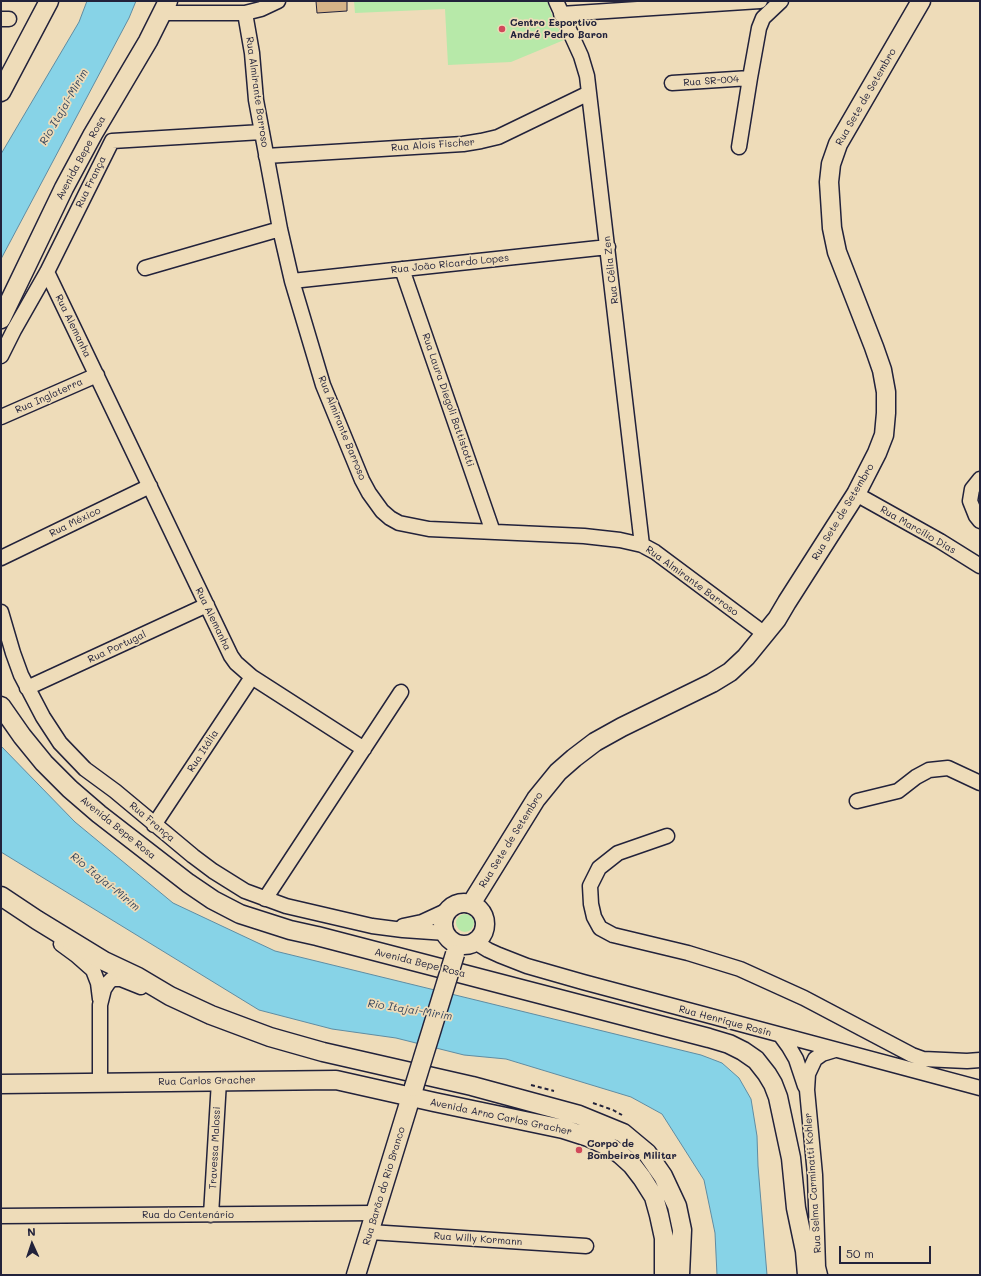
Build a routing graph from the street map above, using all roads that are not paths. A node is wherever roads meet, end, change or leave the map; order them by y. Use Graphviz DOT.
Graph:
graph roads {
  1 [pos="49,1"];
  2 [pos="278,1"];
  3 [pos="556,1"];
  4 [pos="760,1"];
  5 [pos="781,1"];
  6 [pos="921,1"];
  7 [pos="165,7"];
  8 [pos="245,13"];
  9 [pos="561,14"];
  10 [pos="750,78"];
  11 [pos="672,83"];
  12 [pos="1,92"];
  13 [pos="589,93"];
  14 [pos="262,132"];
  15 [pos="739,147"];
  16 [pos="266,156"];
  17 [pos="280,229"];
  18 [pos="608,247"];
  19 [pos="145,268"];
  20 [pos="402,269"];
  21 [pos="47,272"];
  22 [pos="292,281"];
  23 [pos="1,319"];
  24 [pos="1,356"];
  25 [pos="97,375"];
  26 [pos="1,417"];
  27 [pos="980,479"];
  28 [pos="150,486"];
  29 [pos="856,494"];
  30 [pos="980,521"];
  31 [pos="493,532"];
  32 [pos="642,545"];
  33 [pos="1,558"];
  34 [pos="980,566"];
  35 [pos="207,605"];
  36 [pos="1,612"];
  37 [pos="766,634"];
  38 [pos="252,677"];
  39 [pos="27,688"];
  40 [pos="400,692"];
  41 [pos="1,706"];
  42 [pos="364,749"];
  43 [pos="980,783"];
  44 [pos="857,801"];
  45 [pos="154,825"];
  46 [pos="668,836"];
  47 [pos="1,896"];
  48 [pos="265,899"];
  49 [pos="472,904"];
  50 [pos="448,910"];
  51 [pos="37,920"];
  52 [pos="390,928"];
  53 [pos="458,943"];
  54 [pos="170,996"];
  55 [pos="100,1005"];
  56 [pos="782,1036"];
  57 [pos="835,1050"];
  58 [pos="980,1060"];
  59 [pos="921,1065"];
  60 [pos="219,1081"];
  61 [pos="100,1082"];
  62 [pos="1,1084"];
  63 [pos="980,1088"];
  64 [pos="807,1090"];
  65 [pos="413,1092"];
  66 [pos="796,1208"];
  67 [pos="375,1213"];
  68 [pos="211,1215"];
  69 [pos="1,1216"];
  70 [pos="370,1232"];
  71 [pos="586,1246"];
  72 [pos="816,1273"];
  73 [pos="356,1275"];
  74 [pos="664,1275"];
  75 [pos="680,1275"];
  76 [pos="798,1275"];
  1 -- 12 [label="main road"];
  2 -- 8 [label="street"];
  3 -- 9 [label="street, Rua Célia Zen"];
  4 -- 9 [label="street"];
  5 -- 10 [label="street"];
  6 -- 29 [label="main road, Rua Sete de Setembro"];
  7 -- 8 [label="street"];
  7 -- 23 [label="main road, Avenida Bepe Rosa"];
  8 -- 14 [label="street, Rua Almirante Barroso"];
  9 -- 13 [label="street, Rua Célia Zen"];
  10 -- 11 [label="street, Rua SR-004"];
  10 -- 15 [label="street"];
  13 -- 16 [label="street, Rua Alois Fischer"];
  13 -- 18 [label="street, Rua Célia Zen"];
  14 -- 16 [label="street, Rua Almirante Barroso"];
  14 -- 21 [label="street, Rua França"];
  16 -- 17 [label="street, Rua Almirante Barroso"];
  17 -- 19 [label="street"];
  17 -- 22 [label="street, Rua Almirante Barroso"];
  18 -- 20 [label="street, Rua João Ricardo Lopes"];
  18 -- 32 [label="street, Rua Célia Zen"];
  20 -- 22 [label="street, Rua João Ricardo Lopes"];
  20 -- 31 [label="street, Rua Laura Diegoli Battistotti"];
  21 -- 24 [label="street, Rua França"];
  21 -- 25 [label="street, Rua Alemanha"];
  22 -- 31 [label="street, Rua Almirante Barroso"];
  25 -- 26 [label="street, Rua Inglaterra"];
  25 -- 28 [label="street, Rua Alemanha"];
  27 -- 30 [label="street"];
  28 -- 33 [label="street, Rua México"];
  28 -- 35 [label="street, Rua Alemanha"];
  29 -- 34 [label="street, Rua Marcílio Dias"];
  29 -- 37 [label="main road, Rua Sete de Setembro"];
  31 -- 32 [label="street, Rua Almirante Barroso"];
  32 -- 37 [label="street, Rua Almirante Barroso"];
  35 -- 38 [label="street, Rua Alemanha"];
  35 -- 39 [label="street, Rua Portugal"];
  36 -- 39 [label="street, Rua França"];
  37 -- 49 [label="main road, Rua Sete de Setembro"];
  38 -- 42 [label="street, Rua Alemanha"];
  38 -- 45 [label="street, Rua Itália"];
  39 -- 45 [label="street, Rua França"];
  40 -- 42 [label="street"];
  41 -- 66 [label="main road, Avenida Bepe Rosa"];
  42 -- 48 [label="street"];
  43 -- 44 [label="street"];
  45 -- 48 [label="street, Rua França"];
  46 -- 59 [label="street"];
  47 -- 51 [label="main road"];
  48 -- 52 [label="street, Rua França"];
  49 -- 50 [label="main road"];
  49 -- 53 [label="main road"];
  50 -- 52 [label="street, Rua França"];
  50 -- 53 [label="main road"];
  51 -- 54 [label="main road"];
  51 -- 55 [label="street"];
  52 -- 53 [label="street, Rua França"];
  53 -- 56 [label="street, Rua Henrique Rosin"];
  53 -- 65 [label="main road, Rua Barão do Rio Branco, bridge"];
  54 -- 55 [label="street"];
  54 -- 75 [label="main road"];
  55 -- 61 [label="street"];
  56 -- 57 [label="street, Rua Henrique Rosin"];
  56 -- 64 [label="street, Rua Selma Carminatti Kohler"];
  57 -- 59 [label="street, Rua Henrique Rosin"];
  57 -- 64 [label="street, Rua Selma Carminatti Kohler"];
  58 -- 59 [label="street"];
  59 -- 63 [label="street, Rua Henrique Rosin"];
  60 -- 61 [label="main road, Rua Carlos Gracher"];
  60 -- 65 [label="main road, Rua Carlos Gracher"];
  60 -- 68 [label="street, Travessa Malossi"];
  61 -- 62 [label="main road, Rua Carlos Gracher"];
  64 -- 72 [label="street, Rua Selma Carminatti Kohler"];
  65 -- 67 [label="main road, Rua Barão do Rio Branco"];
  65 -- 74 [label="main road, Avenida Arno Carlos Gracher"];
  66 -- 72 [label="main road, Avenida Bepe Rosa"];
  66 -- 76 [label="main road, Avenida Bepe Rosa"];
  67 -- 68 [label="street, Rua do Centenário"];
  67 -- 70 [label="main road, Rua Barão do Rio Branco"];
  68 -- 69 [label="street, Rua do Centenário"];
  70 -- 71 [label="street, Rua Willy Kormann"];
  70 -- 73 [label="main road, Rua Barão do Rio Branco"];
}
